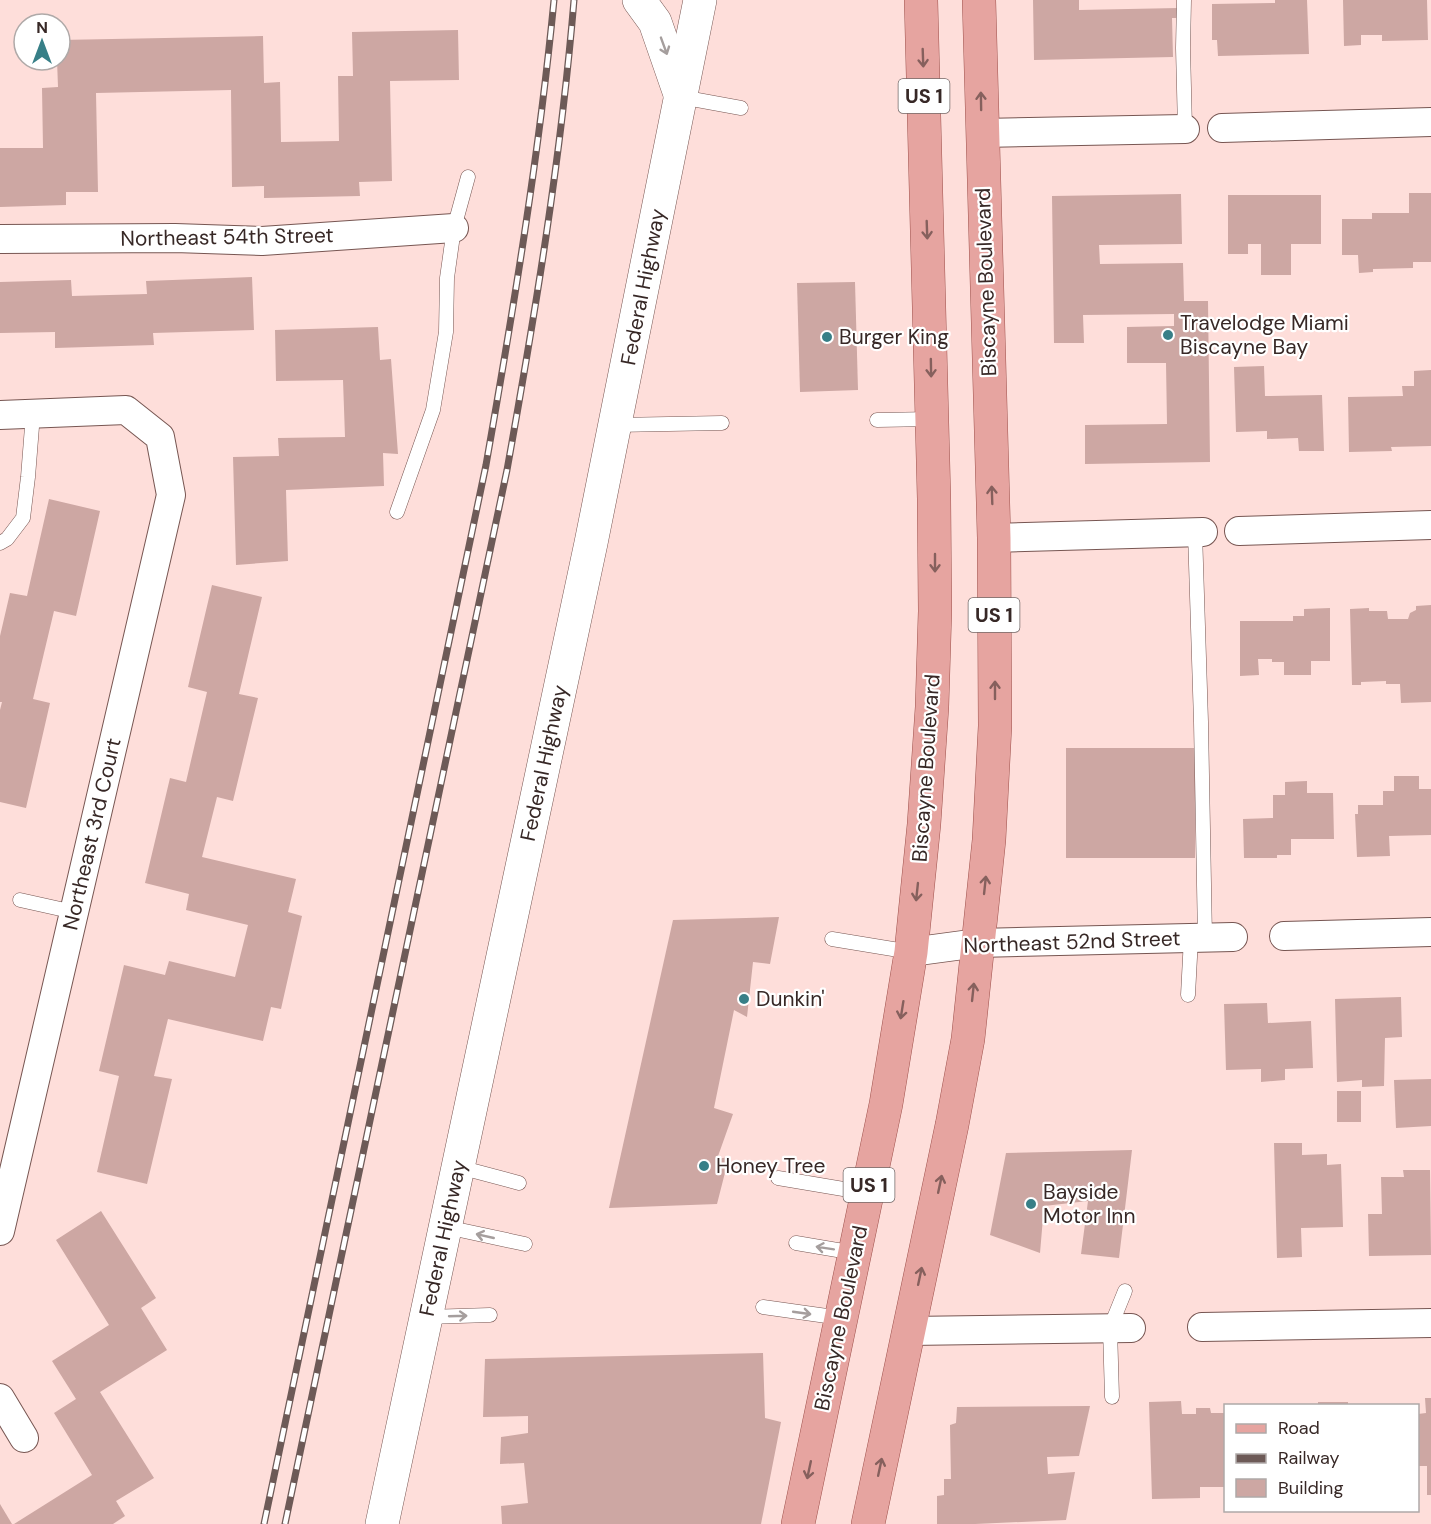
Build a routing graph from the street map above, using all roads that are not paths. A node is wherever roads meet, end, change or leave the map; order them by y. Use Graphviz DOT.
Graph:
graph roads {
  1 [pos="639,0"];
  2 [pos="700,0"];
  3 [pos="921,0"];
  4 [pos="979,0"];
  5 [pos="1184,0"];
  6 [pos="681,97"];
  7 [pos="741,108"];
  8 [pos="1431,122"];
  9 [pos="1222,128"];
  10 [pos="1185,129"];
  11 [pos="982,133"];
  12 [pos="468,177"];
  13 [pos="454,228"];
  14 [pos="0,239"];
  15 [pos="33,414"];
  16 [pos="0,415"];
  17 [pos="932,419"];
  18 [pos="877,420"];
  19 [pos="722,423"];
  20 [pos="615,425"];
  21 [pos="397,512"];
  22 [pos="1431,525"];
  23 [pos="1239,531"];
  24 [pos="1199,532"];
  25 [pos="994,538"];
  26 [pos="0,543"];
  27 [pos="20,900"];
  28 [pos="74,912"];
  29 [pos="1431,932"];
  30 [pos="1284,936"];
  31 [pos="1233,937"];
  32 [pos="1198,938"];
  33 [pos="832,939"];
  34 [pos="978,943"];
  35 [pos="911,952"];
  36 [pos="1188,995"];
  37 [pos="459,1167"];
  38 [pos="778,1178"];
  39 [pos="519,1183"];
  40 [pos="867,1193"];
  41 [pos="446,1227"];
  42 [pos="0,1231"];
  43 [pos="796,1243"];
  44 [pos="525,1245"];
  45 [pos="855,1253"];
  46 [pos="1125,1291"];
  47 [pos="763,1307"];
  48 [pos="490,1315"];
  49 [pos="427,1317"];
  50 [pos="841,1318"];
  51 [pos="1431,1323"];
  52 [pos="1202,1327"];
  53 [pos="1121,1328"];
  54 [pos="909,1331"];
  55 [pos="1112,1396"];
  56 [pos="0,1398"];
  57 [pos="24,1438"];
  58 [pos="382,1524"];
  59 [pos="798,1524"];
  60 [pos="868,1524"];
  1 -- 6 [label="street, one-way"];
  2 -- 6 [label="street, Federal Highway"];
  3 -- 17 [label="main road, Biscayne Boulevard / US 1, one-way"];
  11 -- 4 [label="main road, Biscayne Boulevard / US 1, one-way"];
  5 -- 10 [label="lane"];
  6 -- 7 [label="lane"];
  6 -- 20 [label="street, Federal Highway"];
  8 -- 9 [label="street"];
  10 -- 11 [label="street"];
  25 -- 11 [label="main road, Biscayne Boulevard / US 1, one-way"];
  12 -- 13 [label="lane"];
  13 -- 14 [label="street, Northeast 54th Street"];
  13 -- 21 [label="lane"];
  15 -- 16 [label="street"];
  15 -- 26 [label="lane"];
  15 -- 28 [label="street, Northeast 3rd Court"];
  17 -- 18 [label="lane"];
  17 -- 35 [label="main road, Biscayne Boulevard / US 1, one-way"];
  19 -- 20 [label="lane"];
  20 -- 37 [label="street, Federal Highway"];
  22 -- 23 [label="street"];
  24 -- 25 [label="street"];
  24 -- 32 [label="lane"];
  34 -- 25 [label="main road, Biscayne Boulevard / US 1, one-way"];
  27 -- 28 [label="lane"];
  28 -- 42 [label="street, Northeast 3rd Court"];
  29 -- 30 [label="street"];
  31 -- 32 [label="street, Northeast 52nd Street"];
  32 -- 34 [label="street, Northeast 52nd Street"];
  32 -- 36 [label="lane"];
  33 -- 35 [label="lane"];
  34 -- 35 [label="street, Northeast 52nd Street"];
  54 -- 34 [label="main road, Biscayne Boulevard / US 1, one-way"];
  35 -- 40 [label="main road, Biscayne Boulevard / US 1, one-way"];
  37 -- 39 [label="lane"];
  37 -- 41 [label="street, Federal Highway"];
  38 -- 40 [label="lane"];
  40 -- 45 [label="main road, Biscayne Boulevard / US 1"];
  44 -- 41 [label="lane, one-way"];
  41 -- 49 [label="street, Federal Highway"];
  45 -- 43 [label="lane, one-way"];
  45 -- 50 [label="main road, Biscayne Boulevard / US 1"];
  46 -- 53 [label="lane"];
  47 -- 50 [label="lane, one-way"];
  49 -- 48 [label="lane, one-way"];
  49 -- 58 [label="street, Federal Highway"];
  50 -- 59 [label="main road, Biscayne Boulevard / US 1, one-way"];
  51 -- 52 [label="street"];
  53 -- 54 [label="street"];
  53 -- 55 [label="lane"];
  60 -- 54 [label="main road, Biscayne Boulevard / US 1, one-way"];
  56 -- 57 [label="street"];
}
